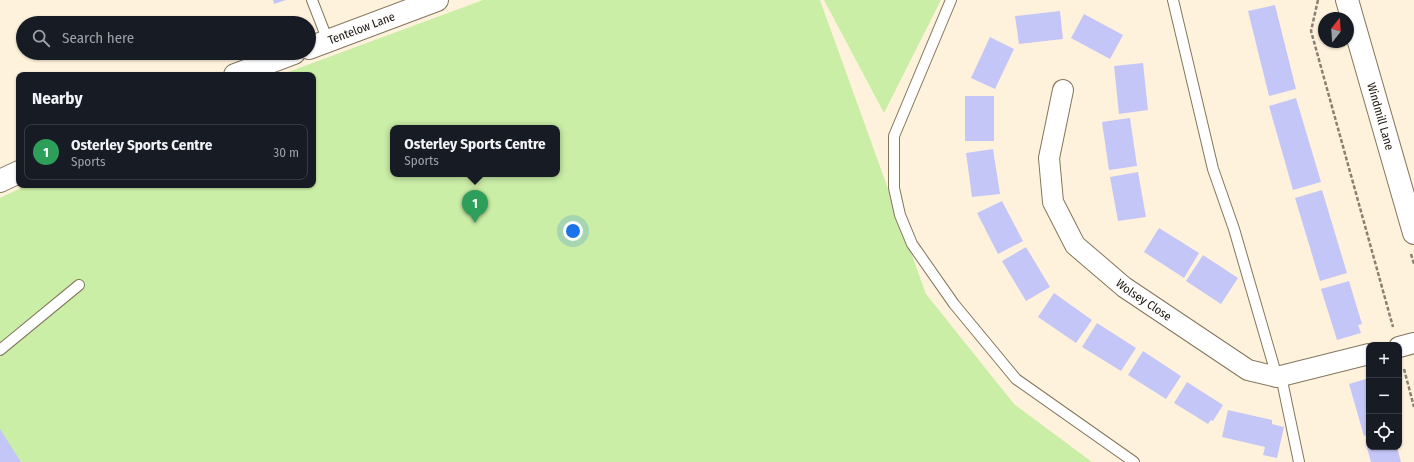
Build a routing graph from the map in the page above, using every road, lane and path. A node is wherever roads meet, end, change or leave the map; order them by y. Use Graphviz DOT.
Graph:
graph roads {
  1 [pos="312,0"];
  2 [pos="437,0"];
  3 [pos="951,0"];
  4 [pos="1174,0"];
  5 [pos="1318,0"];
  6 [pos="1347,0"];
  7 [pos="314,16"];
  8 [pos="316,29"];
  9 [pos="318,44"];
  10 [pos="275,60"];
  11 [pos="243,72"];
  12 [pos="1063,90"];
  13 [pos="16,173"];
  14 [pos="0,181"];
  15 [pos="1414,233"];
  16 [pos="79,285"];
  17 [pos="1397,342"];
  18 [pos="1414,343"];
  19 [pos="1402,346"];
  20 [pos="0,350"];
  21 [pos="1366,355"];
  22 [pos="1402,362"];
  23 [pos="1279,376"];
  24 [pos="1414,407"];
  25 [pos="1134,462"];
  26 [pos="1299,462"];
  1 -- 7 [label="lane"];
  2 -- 9 [label="main road, Tentelow Lane"];
  3 -- 25 [label="lane"];
  4 -- 23 [label="lane"];
  5 -- 17 [label="path"];
  6 -- 15 [label="main road, Windmill Lane"];
  8 -- 9 [label="lane"];
  10 -- 11 [label="main road"];
  12 -- 23 [label="street, Wolsey Close"];
  13 -- 14 [label="main road"];
  16 -- 20 [label="lane"];
  18 -- 19 [label="street"];
  21 -- 23 [label="street, Wolsey Close"];
  22 -- 24 [label="path"];
  23 -- 26 [label="lane"];
}
